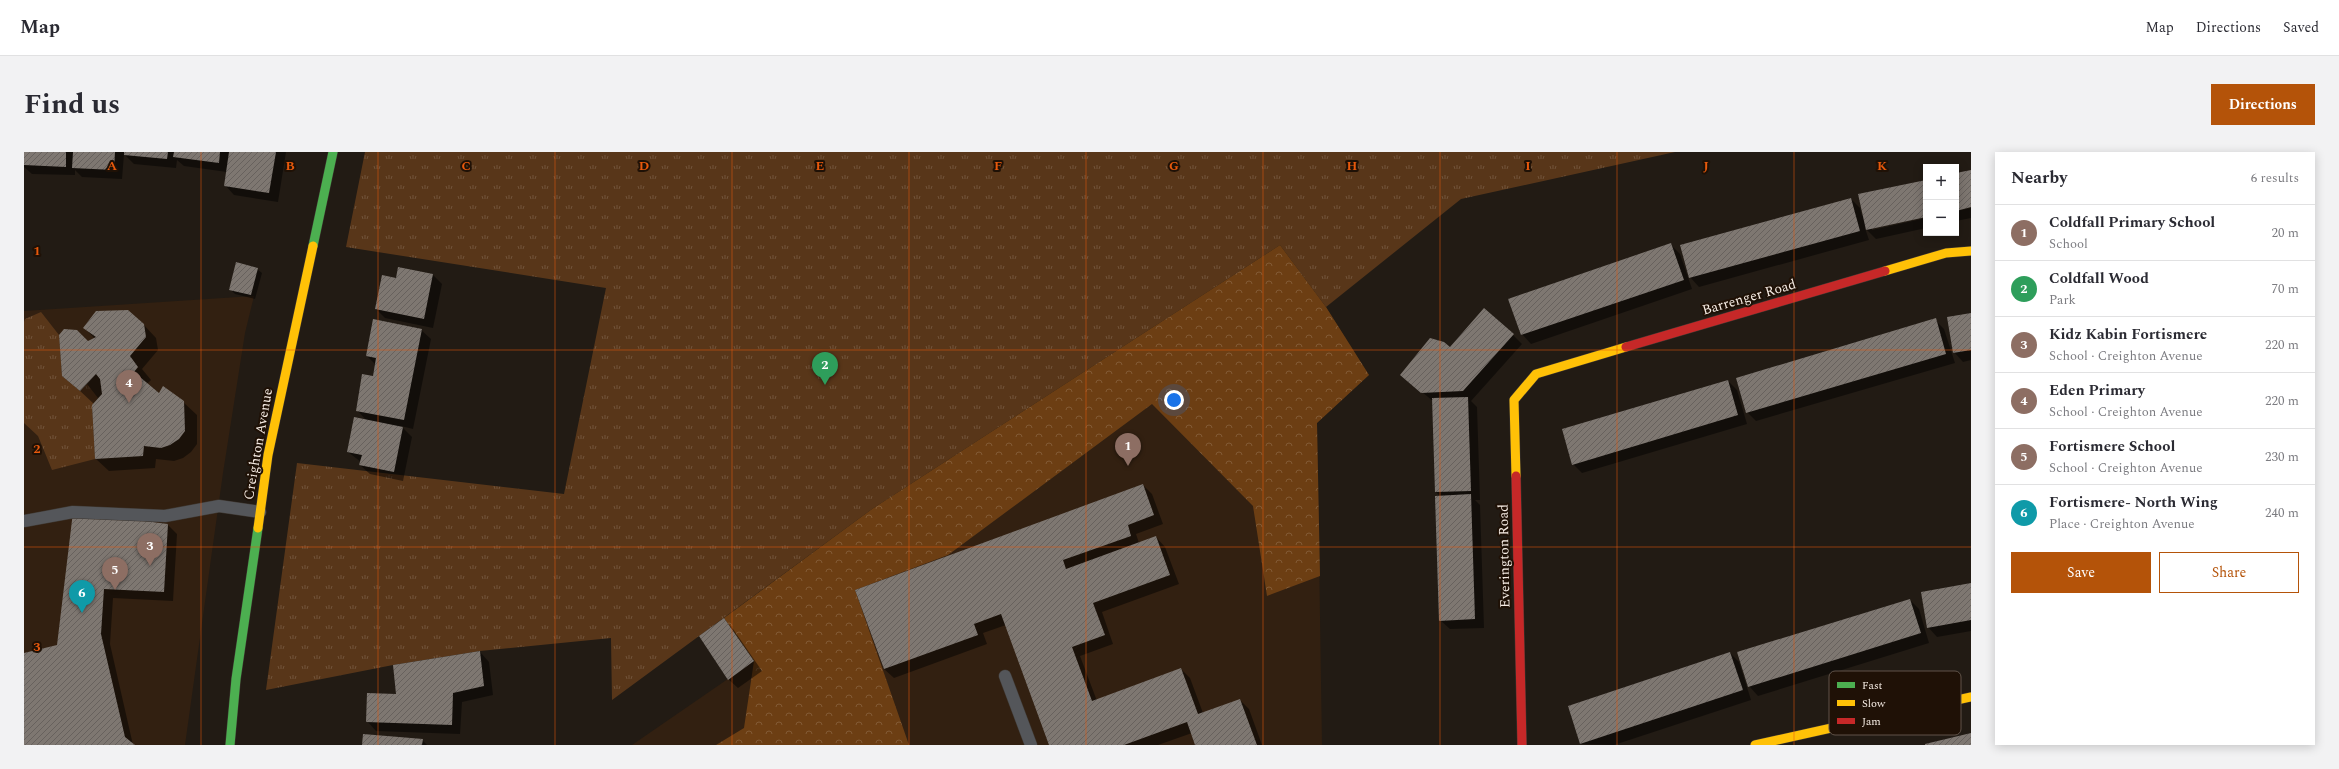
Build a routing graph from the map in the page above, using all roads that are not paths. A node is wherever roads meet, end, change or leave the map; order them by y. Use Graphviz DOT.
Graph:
graph roads {
  1 [pos="333,152"];
  2 [pos="1971,251"];
  3 [pos="1536,374"];
  4 [pos="260,512"];
  5 [pos="24,521"];
  6 [pos="1005,676"];
  7 [pos="1971,697"];
  8 [pos="1961,699"];
  9 [pos="1829,729"];
  10 [pos="230,745"];
  11 [pos="1032,745"];
  12 [pos="1522,745"];
  13 [pos="1755,745"];
  1 -- 4 [label="street, Creighton Avenue"];
  2 -- 3 [label="street, Barrenger Road"];
  3 -- 12 [label="street, Everington Road"];
  4 -- 5 [label="lane"];
  4 -- 10 [label="street, Creighton Avenue"];
  6 -- 11 [label="lane"];
  7 -- 8 [label="street"];
  9 -- 13 [label="street"];
}
